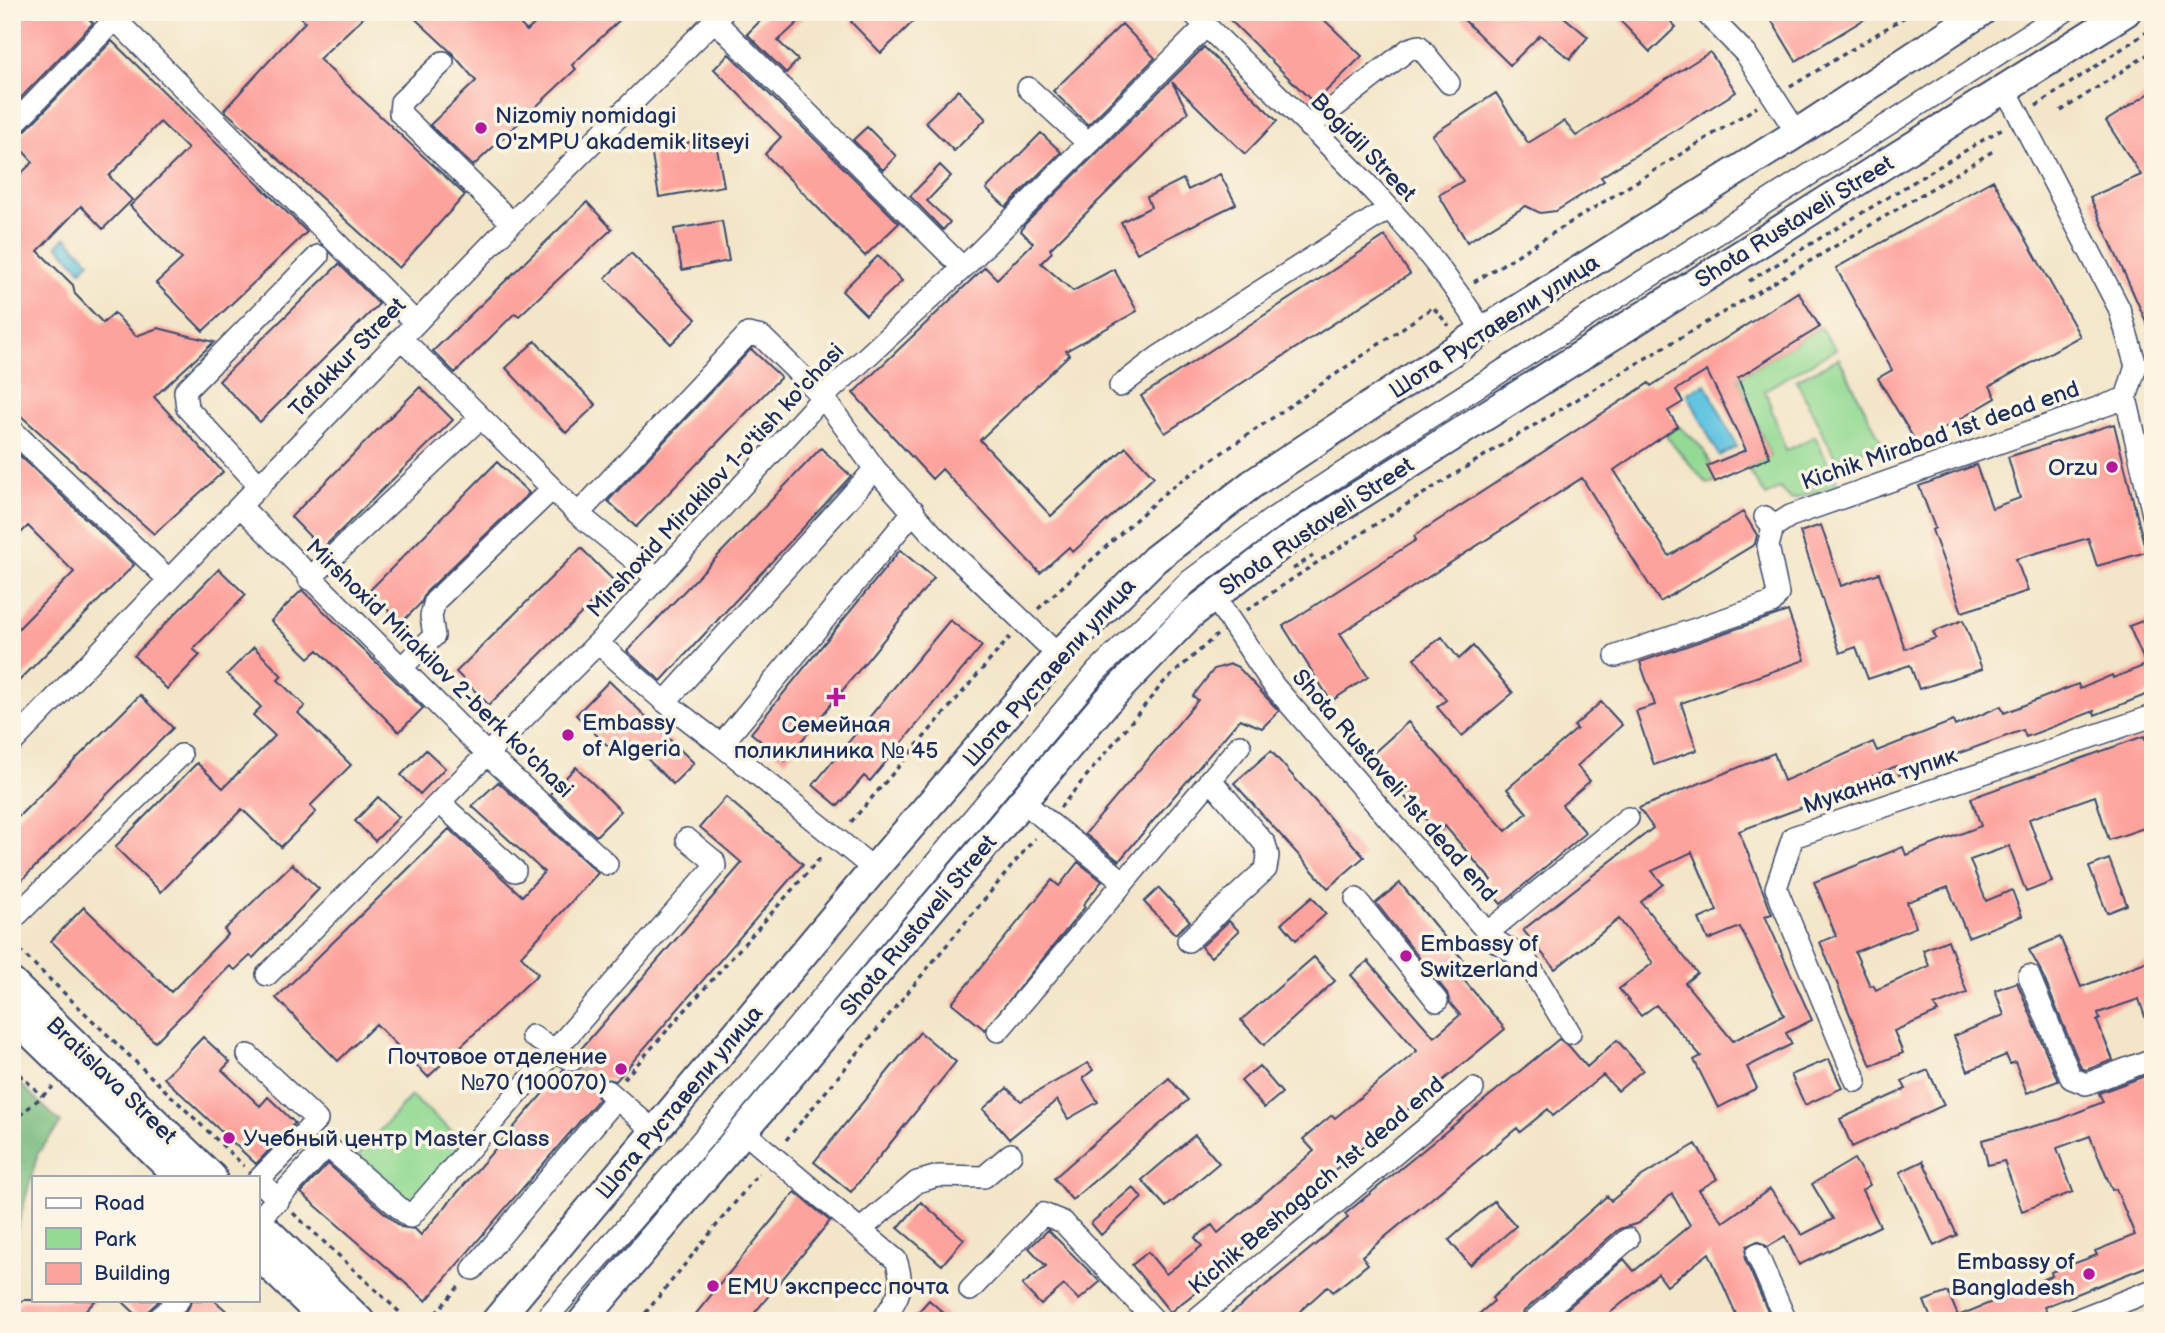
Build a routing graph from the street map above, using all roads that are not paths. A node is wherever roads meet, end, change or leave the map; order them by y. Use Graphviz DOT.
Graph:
graph roads {
  1 [pos="1705,12"];
  2 [pos="1981,12"];
  3 [pos="2045,12"];
  4 [pos="2064,12"];
  5 [pos="2126,12"];
  6 [pos="111,16"];
  7 [pos="719,17"];
  8 [pos="1199,19"];
  9 [pos="443,62"];
  10 [pos="1449,83"];
  11 [pos="1028,88"];
  12 [pos="2006,90"];
  13 [pos="12,126"];
  14 [pos="1309,127"];
  15 [pos="1797,133"];
  16 [pos="1088,143"];
  17 [pos="1388,209"];
  18 [pos="512,223"];
  19 [pos="318,256"];
  20 [pos="963,268"];
  21 [pos="409,331"];
  22 [pos="1483,331"];
  23 [pos="2144,363"];
  24 [pos="1120,386"];
  25 [pos="823,397"];
  26 [pos="2126,398"];
  27 [pos="481,418"];
  28 [pos="12,430"];
  29 [pos="875,469"];
  30 [pos="260,486"];
  31 [pos="552,489"];
  32 [pos="240,506"];
  33 [pos="914,511"];
  34 [pos="2152,511"];
  35 [pos="578,514"];
  36 [pos="657,578"];
  37 [pos="309,579"];
  38 [pos="169,580"];
  39 [pos="1213,595"];
  40 [pos="598,643"];
  41 [pos="1058,655"];
  42 [pos="1616,656"];
  43 [pos="401,668"];
  44 [pos="665,702"];
  45 [pos="2153,716"];
  46 [pos="12,743"];
  47 [pos="721,745"];
  48 [pos="1240,745"];
  49 [pos="181,755"];
  50 [pos="488,755"];
  51 [pos="1210,779"];
  52 [pos="1022,801"];
  53 [pos="440,803"];
  54 [pos="1628,818"];
  55 [pos="687,839"];
  56 [pos="607,864"];
  57 [pos="874,869"];
  58 [pos="515,871"];
  59 [pos="1123,881"];
  60 [pos="1356,899"];
  61 [pos="12,920"];
  62 [pos="1487,933"];
  63 [pos="1188,941"];
  64 [pos="267,975"];
  65 [pos="2029,976"];
  66 [pos="12,983"];
  67 [pos="1437,1001"];
  68 [pos="12,1015"];
  69 [pos="999,1031"];
  70 [pos="1570,1033"];
  71 [pos="532,1036"];
  72 [pos="248,1055"];
  73 [pos="563,1055"];
  74 [pos="2153,1059"];
  75 [pos="1856,1081"];
  76 [pos="1473,1089"];
  77 [pos="654,1131"];
  78 [pos="744,1132"];
  79 [pos="1011,1154"];
  80 [pos="178,1176"];
  81 [pos="211,1176"];
  82 [pos="259,1179"];
  83 [pos="259,1181"];
  84 [pos="279,1200"];
  85 [pos="259,1220"];
  86 [pos="259,1224"];
  87 [pos="860,1230"];
  88 [pos="1628,1239"];
  89 [pos="1757,1254"];
  90 [pos="259,1256"];
  91 [pos="473,1269"];
  92 [pos="970,1290"];
  93 [pos="2153,1290"];
  94 [pos="177,1302"];
  95 [pos="156,1321"];
  96 [pos="327,1321"];
  97 [pos="360,1321"];
  98 [pos="496,1321"];
  99 [pos="532,1321"];
  100 [pos="544,1321"];
  101 [pos="583,1321"];
  102 [pos="882,1321"];
  103 [pos="1155,1321"];
  104 [pos="1194,1321"];
  105 [pos="1533,1321"];
  106 [pos="1786,1321"];
  107 [pos="2074,1321"];
  1 -- 15 [label="street"];
  2 -- 15 [label="main road, Шота Руставели улица"];
  3 -- 99 [label="street"];
  4 -- 100 [label="street"];
  5 -- 12 [label="main road, Shota Rustaveli Street"];
  6 -- 13 [label="street"];
  6 -- 21 [label="street"];
  7 -- 18 [label="street, Tafakkur Street"];
  7 -- 20 [label="street"];
  8 -- 14 [label="street, Bogidil Street"];
  8 -- 16 [label="street, Mirshoxid Mirakilov 1-o'tish ko'chasi"];
  9 -- 18 [label="street"];
  10 -- 14 [label="street"];
  11 -- 16 [label="street"];
  12 -- 23 [label="street"];
  12 -- 39 [label="main road, Shota Rustaveli Street"];
  14 -- 17 [label="street, Bogidil Street"];
  15 -- 22 [label="main road, Шота Руставели улица"];
  16 -- 20 [label="street, Mirshoxid Mirakilov 1-o'tish ko'chasi"];
  17 -- 22 [label="street, Bogidil Street"];
  17 -- 24 [label="street"];
  18 -- 21 [label="street, Tafakkur Street"];
  19 -- 30 [label="street"];
  20 -- 25 [label="street, Mirshoxid Mirakilov 1-o'tish ko'chasi"];
  21 -- 27 [label="street"];
  21 -- 30 [label="street, Tafakkur Street"];
  22 -- 41 [label="main road, Шота Руставели улица"];
  23 -- 26 [label="street"];
  25 -- 29 [label="street"];
  25 -- 35 [label="street"];
  25 -- 36 [label="street, Mirshoxid Mirakilov 1-o'tish ko'chasi"];
  26 -- 34 [label="street"];
  26 -- 42 [label="street, Kichik Mirabad 1st dead end"];
  27 -- 31 [label="street"];
  27 -- 37 [label="street"];
  28 -- 38 [label="street"];
  29 -- 33 [label="street"];
  29 -- 44 [label="street"];
  30 -- 32 [label="street, Tafakkur Street"];
  31 -- 35 [label="street"];
  31 -- 43 [label="street"];
  32 -- 37 [label="street, Mirshoxid Mirakilov 2-berk ko'chasi"];
  32 -- 38 [label="street, Tafakkur Street"];
  33 -- 41 [label="street"];
  33 -- 47 [label="street"];
  35 -- 36 [label="street"];
  36 -- 40 [label="street, Mirshoxid Mirakilov 1-o'tish ko'chasi"];
  37 -- 43 [label="street, Mirshoxid Mirakilov 2-berk ko'chasi"];
  38 -- 46 [label="street, Tafakkur Street"];
  39 -- 52 [label="main road, Shota Rustaveli Street"];
  39 -- 62 [label="street, Shota Rustaveli 1st dead end"];
  40 -- 44 [label="street"];
  40 -- 50 [label="street, Mirshoxid Mirakilov 1-o'tish ko'chasi"];
  41 -- 57 [label="main road, Шота Руставели улица"];
  43 -- 50 [label="street, Mirshoxid Mirakilov 2-berk ko'chasi"];
  44 -- 47 [label="street"];
  45 -- 75 [label="street, Муканна тупик"];
  47 -- 57 [label="street"];
  48 -- 51 [label="street"];
  49 -- 61 [label="street"];
  50 -- 53 [label="street, Mirshoxid Mirakilov 1-o'tish ko'chasi"];
  50 -- 56 [label="street, Mirshoxid Mirakilov 2-berk ko'chasi"];
  51 -- 59 [label="street"];
  51 -- 63 [label="street"];
  52 -- 59 [label="street"];
  52 -- 78 [label="main road, Shota Rustaveli Street"];
  53 -- 58 [label="street"];
  53 -- 64 [label="street, Mirshoxid Mirakilov 1-o'tish ko'chasi"];
  54 -- 62 [label="street"];
  55 -- 73 [label="street"];
  57 -- 77 [label="main road, Шота Руставели улица"];
  59 -- 69 [label="street"];
  60 -- 67 [label="street"];
  62 -- 70 [label="street, Shota Rustaveli 1st dead end"];
  65 -- 74 [label="street"];
  66 -- 81 [label="main road, Bratislava Street"];
  68 -- 80 [label="main road, Bratislava Street"];
  71 -- 73 [label="street"];
  72 -- 82 [label="street"];
  73 -- 84 [label="street"];
  76 -- 104 [label="street, Kichik Beshagach 1st dead end"];
  77 -- 91 [label="street"];
  77 -- 98 [label="main road, Шота Руставели улица"];
  78 -- 87 [label="street"];
  78 -- 101 [label="main road, Shota Rustaveli Street"];
  79 -- 87 [label="street"];
  83 -- 84 [label="street"];
  84 -- 85 [label="street"];
  86 -- 97 [label="main road"];
  87 -- 102 [label="street"];
  88 -- 105 [label="street"];
  89 -- 106 [label="street"];
  90 -- 96 [label="main road"];
  92 -- 103 [label="street"];
  93 -- 107 [label="street"];
  94 -- 95 [label="street"];
}
